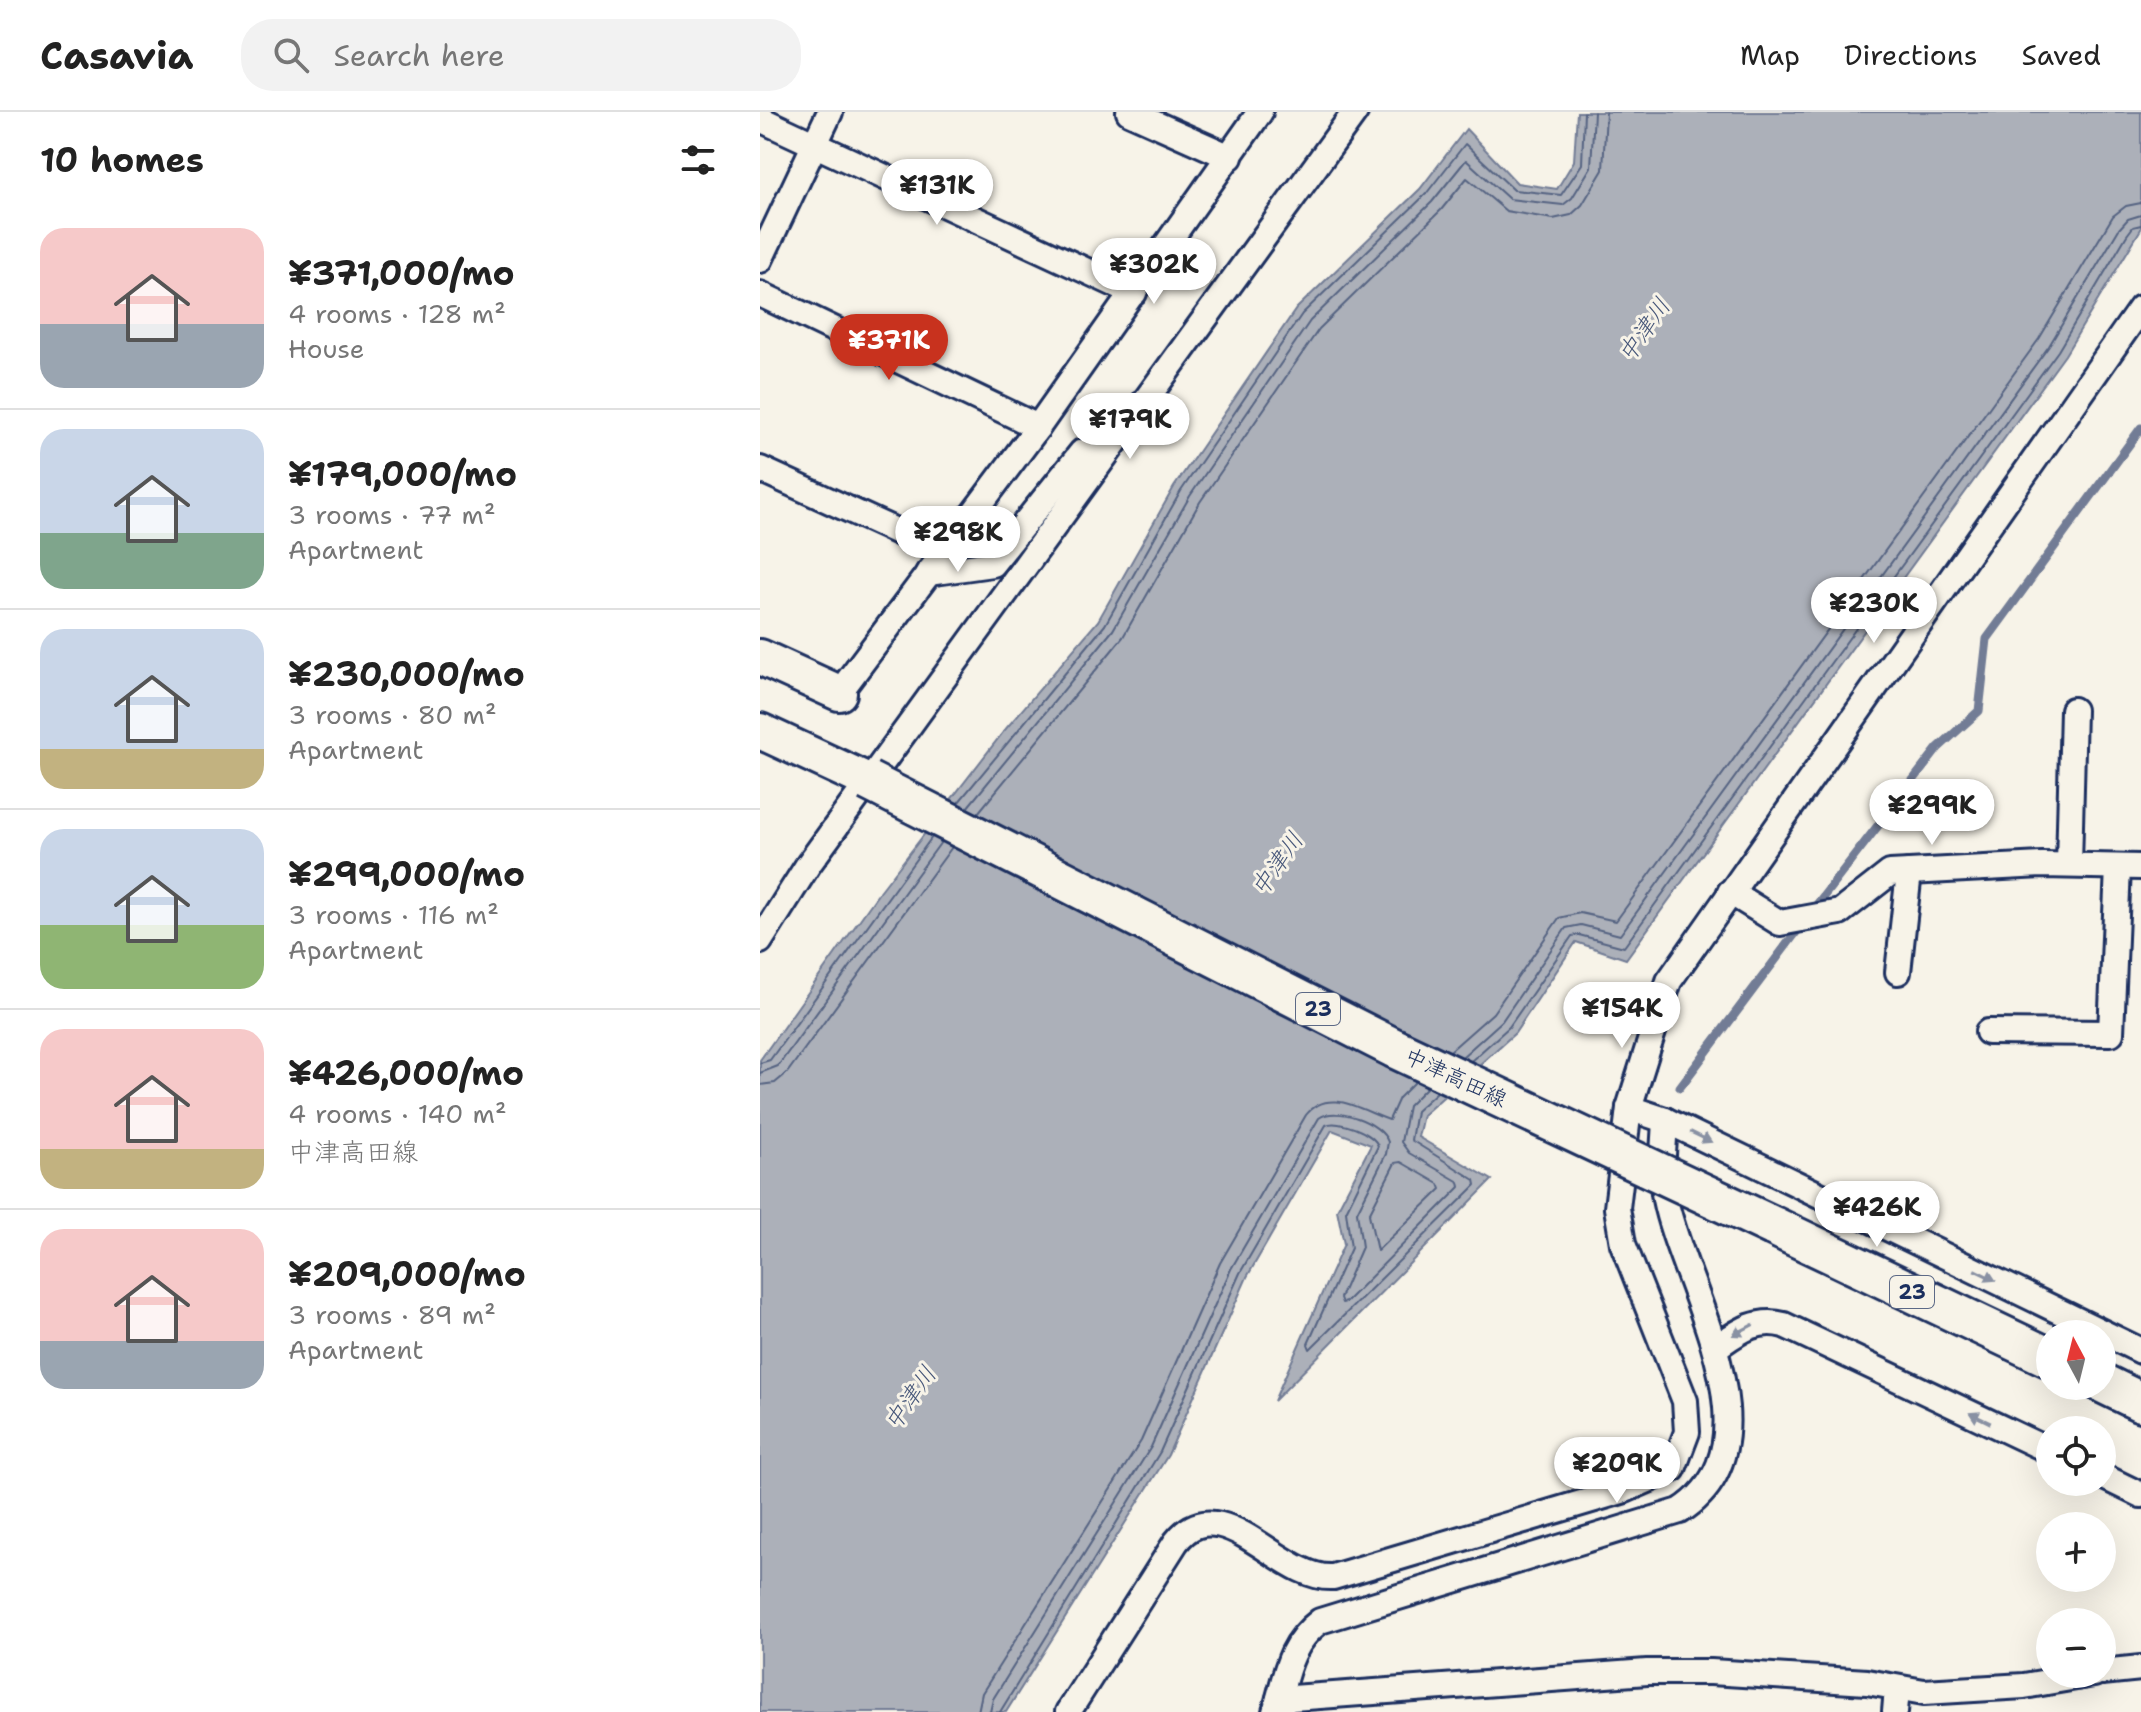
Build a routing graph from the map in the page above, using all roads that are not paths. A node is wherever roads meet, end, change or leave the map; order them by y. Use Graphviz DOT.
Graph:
graph roads {
  1 [pos="830,112"];
  2 [pos="1129,112"];
  3 [pos="1260,112"];
  4 [pos="1355,112"];
  5 [pos="760,119"];
  6 [pos="815,144"];
  7 [pos="1230,157"];
  8 [pos="760,260"];
  9 [pos="1134,293"];
  10 [pos="760,294"];
  11 [pos="2141,308"];
  12 [pos="1038,427"];
  13 [pos="1111,446"];
  14 [pos="760,469"];
  15 [pos="944,553"];
  16 [pos="928,573"];
  17 [pos="760,657"];
  18 [pos="839,693"];
  19 [pos="2073,710"];
  20 [pos="760,731"];
  21 [pos="868,781"];
  22 [pos="2069,865"];
  23 [pos="2129,867"];
  24 [pos="1909,872"];
  25 [pos="1730,892"];
  26 [pos="760,941"];
  27 [pos="1898,972"];
  28 [pos="1988,1032"];
  29 [pos="1629,1108"];
  30 [pos="1665,1120"];
  31 [pos="1715,1348"];
  32 [pos="2036,1351"];
  33 [pos="2141,1351"];
  34 [pos="2116,1390"];
  35 [pos="2141,1402"];
  36 [pos="2036,1444"];
  37 [pos="2116,1483"];
  38 [pos="2141,1495"];
  39 [pos="2141,1668"];
  40 [pos="2116,1671"];
  41 [pos="2036,1684"];
  42 [pos="1896,1700"];
  43 [pos="1277,1706"];
  44 [pos="1068,1712"];
  1 -- 6 [label="street"];
  2 -- 7 [label="street"];
  3 -- 7 [label="street"];
  4 -- 13 [label="street"];
  5 -- 6 [label="street"];
  6 -- 8 [label="street"];
  6 -- 9 [label="street"];
  7 -- 9 [label="street"];
  9 -- 12 [label="street"];
  10 -- 12 [label="street"];
  11 -- 25 [label="street"];
  12 -- 15 [label="street"];
  13 -- 16 [label="street"];
  13 -- 21 [label="street"];
  14 -- 15 [label="street"];
  15 -- 16 [label="street"];
  16 -- 18 [label="street"];
  17 -- 18 [label="street"];
  19 -- 22 [label="street"];
  20 -- 21 [label="street"];
  21 -- 26 [label="street"];
  21 -- 32 [label="main road, 中津高田線 / 23, bridge"];
  22 -- 23 [label="street"];
  22 -- 24 [label="street"];
  23 -- 28 [label="street"];
  24 -- 25 [label="street"];
  24 -- 27 [label="street"];
  25 -- 29 [label="street"];
  29 -- 30 [label="street"];
  29 -- 44 [label="street"];
  30 -- 31 [label="street"];
  30 -- 33 [label="street, one-way"];
  36 -- 31 [label="street, one-way"];
  31 -- 43 [label="street"];
  34 -- 35 [label="main road"];
  37 -- 38 [label="street"];
  39 -- 40 [label="street"];
  41 -- 42 [label="street"];
  42 -- 43 [label="street"];
}
